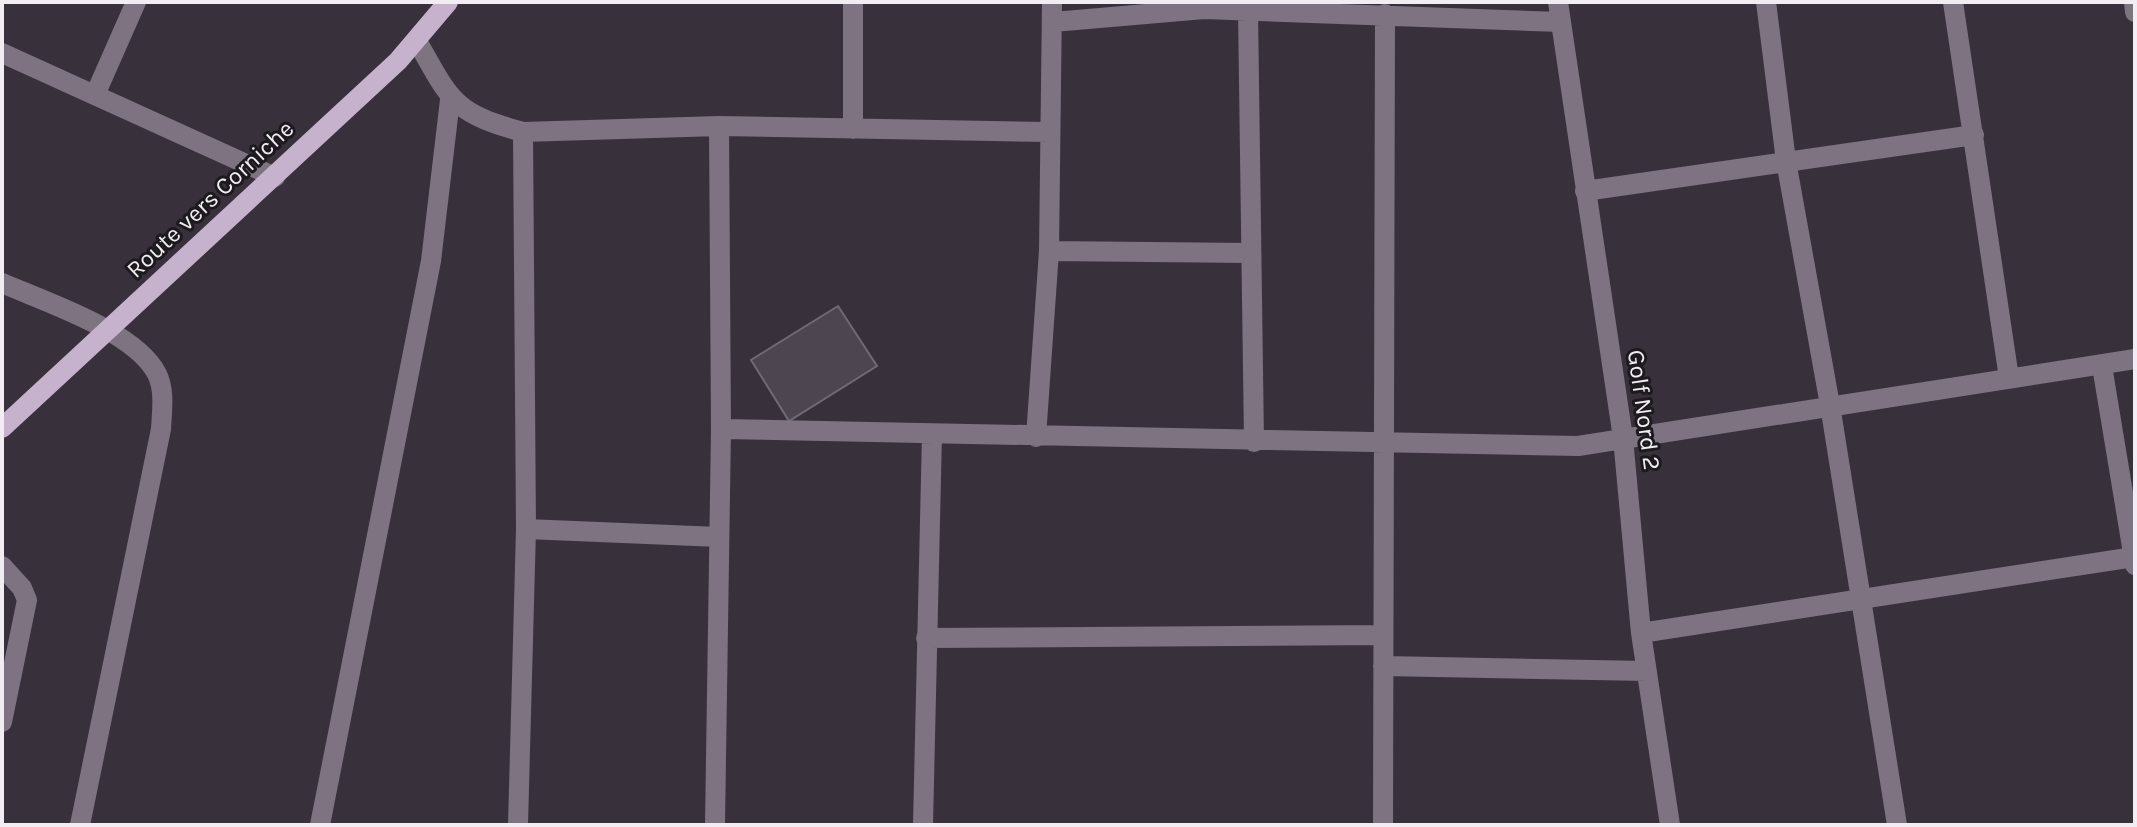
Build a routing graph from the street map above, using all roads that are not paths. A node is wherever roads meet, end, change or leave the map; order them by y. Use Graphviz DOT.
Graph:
graph roads {
  1 [pos="136,2"];
  2 [pos="448,2"];
  3 [pos="853,2"];
  4 [pos="1766,2"];
  5 [pos="1953,2"];
  6 [pos="2134,2"];
  7 [pos="1203,6"];
  8 [pos="1406,8"];
  9 [pos="1248,10"];
  10 [pos="1053,12"];
  11 [pos="1560,12"];
  12 [pos="2135,12"];
  13 [pos="1385,14"];
  14 [pos="417,41"];
  15 [pos="2,53"];
  16 [pos="95,95"];
  17 [pos="450,100"];
  18 [pos="719,126"];
  19 [pos="853,129"];
  20 [pos="523,132"];
  21 [pos="1050,132"];
  22 [pos="1974,135"];
  23 [pos="1786,161"];
  24 [pos="275,177"];
  25 [pos="1585,191"];
  26 [pos="1049,251"];
  27 [pos="1249,253"];
  28 [pos="2,283"];
  29 [pos="107,330"];
  30 [pos="2135,359"];
  31 [pos="2102,366"];
  32 [pos="2009,378"];
  33 [pos="1830,405"];
  34 [pos="2,428"];
  35 [pos="721,429"];
  36 [pos="932,434"];
  37 [pos="1036,437"];
  38 [pos="1623,438"];
  39 [pos="1254,442"];
  40 [pos="1385,442"];
  41 [pos="526,529"];
  42 [pos="719,537"];
  43 [pos="2134,561"];
  44 [pos="2,566"];
  45 [pos="1860,598"];
  46 [pos="1641,633"];
  47 [pos="1383,635"];
  48 [pos="926,638"];
  49 [pos="1383,666"];
  50 [pos="1647,671"];
  51 [pos="2,722"];
  52 [pos="80,825"];
  53 [pos="320,825"];
  54 [pos="518,825"];
  55 [pos="715,825"];
  56 [pos="923,825"];
  57 [pos="1383,825"];
  58 [pos="1670,825"];
  59 [pos="1897,825"];
  1 -- 16 [label="street"];
  2 -- 14 [label="main road, Route vers Corniche"];
  3 -- 19 [label="street"];
  4 -- 23 [label="street"];
  5 -- 22 [label="street"];
  6 -- 12 [label="street"];
  7 -- 9 [label="street"];
  7 -- 10 [label="street"];
  8 -- 11 [label="street"];
  8 -- 13 [label="street"];
  9 -- 13 [label="street"];
  9 -- 27 [label="street"];
  10 -- 21 [label="street"];
  11 -- 25 [label="street, Golf Nord 2"];
  13 -- 40 [label="street"];
  14 -- 17 [label="street"];
  14 -- 24 [label="main road, Route vers Corniche"];
  15 -- 16 [label="street"];
  16 -- 24 [label="street"];
  17 -- 20 [label="street"];
  17 -- 53 [label="street"];
  18 -- 19 [label="street"];
  18 -- 20 [label="street"];
  18 -- 35 [label="street"];
  19 -- 21 [label="street"];
  20 -- 41 [label="street"];
  21 -- 26 [label="street"];
  22 -- 23 [label="street"];
  22 -- 32 [label="street"];
  23 -- 25 [label="street"];
  23 -- 33 [label="street"];
  24 -- 29 [label="main road, Route vers Corniche"];
  25 -- 38 [label="street, Golf Nord 2"];
  26 -- 27 [label="street"];
  26 -- 37 [label="street"];
  27 -- 39 [label="street"];
  28 -- 29 [label="street"];
  29 -- 34 [label="main road, Route vers Corniche"];
  29 -- 52 [label="street"];
  30 -- 31 [label="street"];
  31 -- 32 [label="street"];
  31 -- 43 [label="street"];
  32 -- 33 [label="street"];
  33 -- 38 [label="street"];
  33 -- 45 [label="street"];
  35 -- 36 [label="street"];
  35 -- 42 [label="street"];
  36 -- 37 [label="street"];
  36 -- 48 [label="street"];
  37 -- 39 [label="street"];
  38 -- 40 [label="street"];
  38 -- 46 [label="street, Golf Nord 2"];
  39 -- 40 [label="street"];
  40 -- 47 [label="street"];
  41 -- 42 [label="street"];
  41 -- 54 [label="street"];
  42 -- 55 [label="street"];
  43 -- 45 [label="street"];
  44 -- 51 [label="street"];
  45 -- 46 [label="street"];
  45 -- 59 [label="street"];
  46 -- 50 [label="street, Golf Nord 2"];
  47 -- 48 [label="street"];
  47 -- 49 [label="street"];
  48 -- 56 [label="street"];
  49 -- 50 [label="street"];
  49 -- 57 [label="street"];
  50 -- 58 [label="street, Golf Nord 2"];
}
